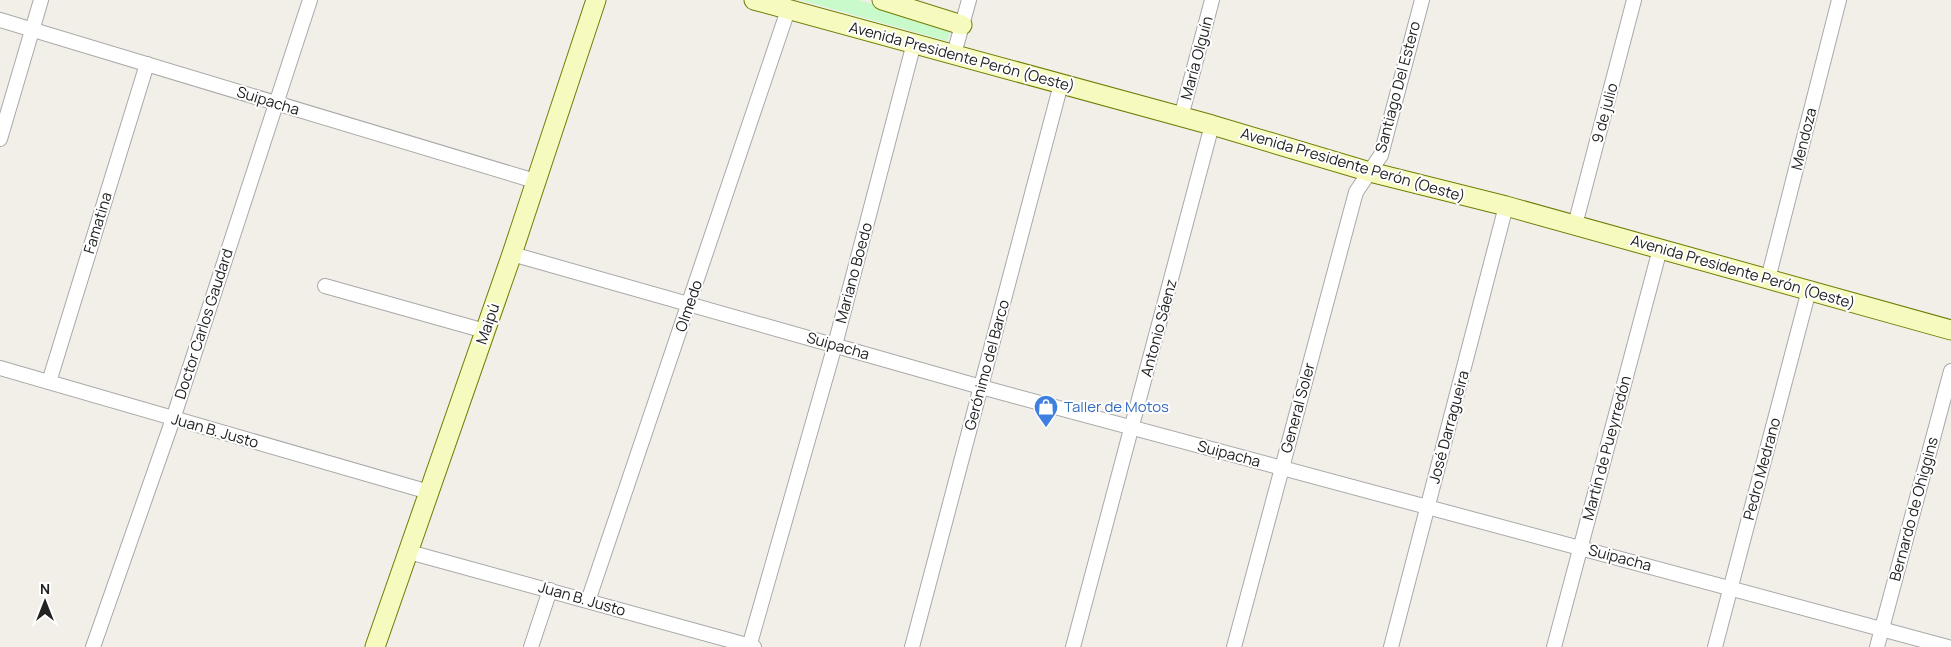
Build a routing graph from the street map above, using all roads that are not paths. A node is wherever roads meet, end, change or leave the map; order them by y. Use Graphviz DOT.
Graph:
graph roads {
  1 [pos="41,0"];
  2 [pos="310,0"];
  3 [pos="596,0"];
  4 [pos="754,0"];
  5 [pos="882,0"];
  6 [pos="969,0"];
  7 [pos="1212,0"];
  8 [pos="1422,0"];
  9 [pos="1634,0"];
  10 [pos="1839,0"];
  11 [pos="788,10"];
  12 [pos="0,20"];
  13 [pos="962,25"];
  14 [pos="32,30"];
  15 [pos="914,43"];
  16 [pos="954,54"];
  17 [pos="147,64"];
  18 [pos="1061,84"];
  19 [pos="275,103"];
  20 [pos="1181,116"];
  21 [pos="1212,125"];
  22 [pos="0,139"];
  23 [pos="1370,172"];
  24 [pos="535,181"];
  25 [pos="1506,206"];
  26 [pos="1575,225"];
  27 [pos="1660,249"];
  28 [pos="512,254"];
  29 [pos="1768,279"];
  30 [pos="325,286"];
  31 [pos="1809,290"];
  32 [pos="689,305"];
  33 [pos="1951,330"];
  34 [pos="485,331"];
  35 [pos="835,345"];
  36 [pos="0,368"];
  37 [pos="1951,371"];
  38 [pos="49,382"];
  39 [pos="981,387"];
  40 [pos="173,419"];
  41 [pos="1132,428"];
  42 [pos="1282,468"];
  43 [pos="430,492"];
  44 [pos="1428,507"];
  45 [pos="1581,547"];
  46 [pos="409,552"];
  47 [pos="1731,588"];
  48 [pos="550,590"];
  49 [pos="588,601"];
  50 [pos="1882,630"];
  51 [pos="93,647"];
  52 [pos="375,647"];
  53 [pos="531,647"];
  54 [pos="751,647"];
  55 [pos="912,647"];
  56 [pos="1073,647"];
  57 [pos="1234,647"];
  58 [pos="1390,647"];
  59 [pos="1554,647"];
  60 [pos="1715,647"];
  61 [pos="1877,647"];
  62 [pos="1948,647"];
  1 -- 14 [label="street"];
  2 -- 19 [label="street, Doctor Carlos Gaudard"];
  3 -- 24 [label="main road, Maipú"];
  4 -- 11 [label="main road, Avenida Presidente Perón (Oeste)"];
  5 -- 13 [label="main road, Avenida Presidente Perón (Oeste)"];
  6 -- 13 [label="street"];
  7 -- 20 [label="street, María Olguín"];
  8 -- 23 [label="street, Santiago Del Estero"];
  9 -- 26 [label="street, 9 de julio"];
  10 -- 29 [label="street, Mendoza"];
  11 -- 15 [label="main road, Avenida Presidente Perón (Oeste)"];
  11 -- 32 [label="street, Olmedo"];
  12 -- 14 [label="street, Suipacha"];
  13 -- 16 [label="street"];
  14 -- 17 [label="street, Suipacha"];
  14 -- 22 [label="street"];
  15 -- 16 [label="main road, Avenida Presidente Perón (Oeste)"];
  15 -- 35 [label="street, Mariano Boedo"];
  16 -- 18 [label="main road, Avenida Presidente Perón (Oeste)"];
  17 -- 19 [label="street, Suipacha"];
  17 -- 38 [label="street, Famatina"];
  18 -- 20 [label="main road, Avenida Presidente Perón (Oeste)"];
  18 -- 39 [label="street, Gerónimo del Barco"];
  19 -- 24 [label="street, Suipacha"];
  19 -- 40 [label="street, Doctor Carlos Gaudard"];
  20 -- 21 [label="main road, Avenida Presidente Perón (Oeste)"];
  21 -- 23 [label="main road, Avenida Presidente Perón (Oeste)"];
  21 -- 41 [label="street, Antonio Sáenz"];
  23 -- 25 [label="main road, Avenida Presidente Perón (Oeste)"];
  23 -- 42 [label="street, General Soler"];
  24 -- 28 [label="main road, Maipú"];
  25 -- 26 [label="main road, Avenida Presidente Perón (Oeste)"];
  25 -- 44 [label="street, José Darragueira"];
  26 -- 27 [label="main road, Avenida Presidente Perón (Oeste)"];
  27 -- 29 [label="main road, Avenida Presidente Perón (Oeste)"];
  27 -- 45 [label="street, Martín de Pueyrredón"];
  28 -- 32 [label="street, Suipacha"];
  28 -- 34 [label="main road, Maipú"];
  29 -- 31 [label="main road, Avenida Presidente Perón (Oeste)"];
  30 -- 34 [label="street"];
  31 -- 33 [label="main road, Avenida Presidente Perón (Oeste)"];
  31 -- 47 [label="street, Pedro Medrano"];
  32 -- 35 [label="street, Suipacha"];
  32 -- 49 [label="street, Olmedo"];
  34 -- 43 [label="main road, Maipú"];
  35 -- 39 [label="street, Suipacha"];
  35 -- 54 [label="street, Mariano Boedo"];
  36 -- 38 [label="street, Juan B. Justo"];
  37 -- 50 [label="street, Bernardo de Ohiggins"];
  38 -- 40 [label="street, Juan B. Justo"];
  39 -- 41 [label="street, Suipacha"];
  39 -- 55 [label="street, Gerónimo del Barco"];
  40 -- 43 [label="street, Juan B. Justo"];
  40 -- 51 [label="street, Doctor Carlos Gaudard"];
  41 -- 42 [label="street, Suipacha"];
  41 -- 56 [label="street, Antonio Sáenz"];
  42 -- 44 [label="street, Suipacha"];
  42 -- 57 [label="street, General Soler"];
  43 -- 46 [label="main road, Maipú"];
  44 -- 45 [label="street, Suipacha"];
  44 -- 58 [label="street, José Darragueira"];
  45 -- 47 [label="street, Suipacha"];
  45 -- 59 [label="street, Martín de Pueyrredón"];
  46 -- 48 [label="street, Juan B. Justo"];
  46 -- 52 [label="main road, Maipú"];
  47 -- 50 [label="street, Suipacha"];
  47 -- 60 [label="street, Pedro Medrano"];
  48 -- 49 [label="street, Juan B. Justo"];
  48 -- 53 [label="street"];
  49 -- 54 [label="street, Juan B. Justo"];
  50 -- 61 [label="street, Bernardo de Ohiggins"];
  50 -- 62 [label="street, Suipacha"];
}
